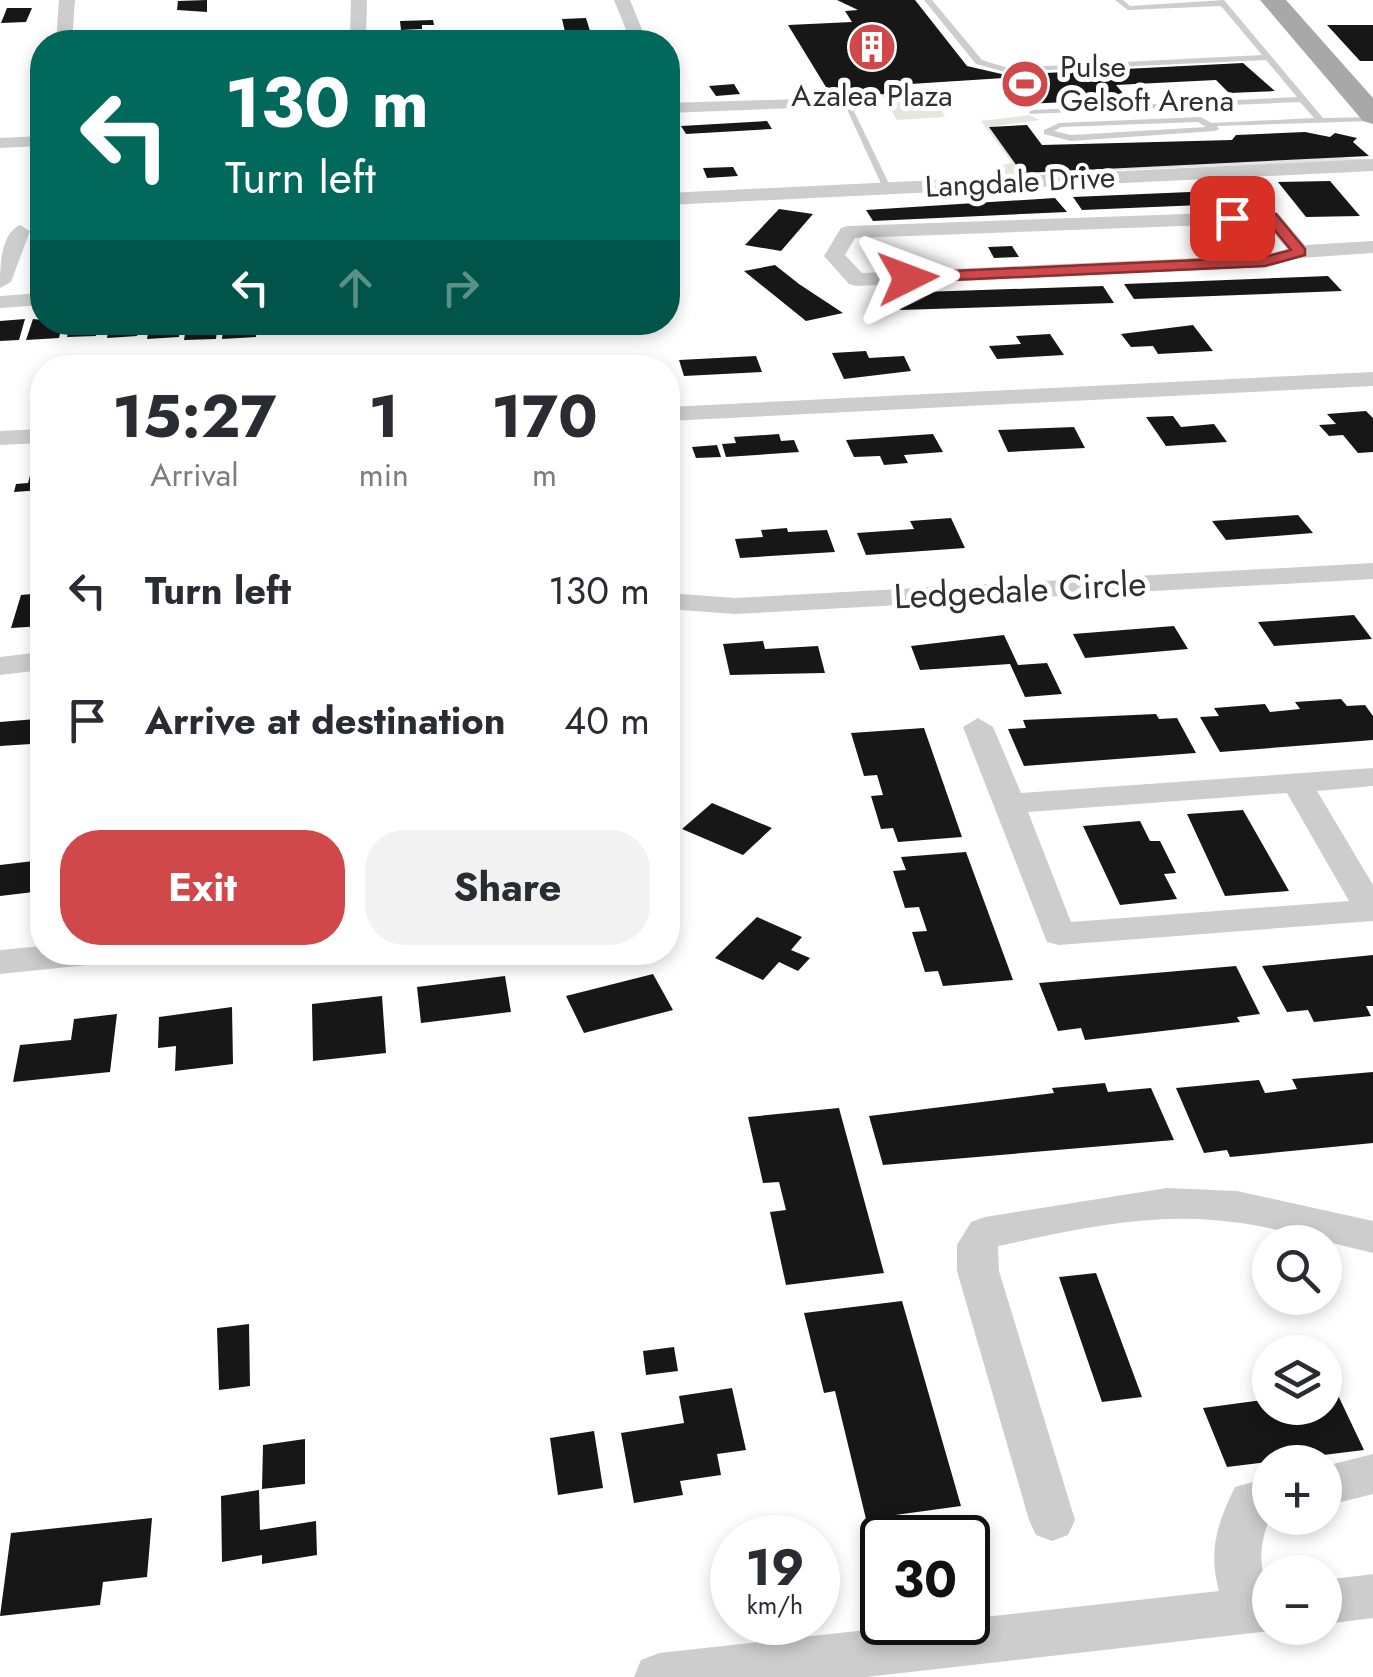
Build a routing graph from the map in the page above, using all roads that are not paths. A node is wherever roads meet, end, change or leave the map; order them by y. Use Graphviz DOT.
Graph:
graph roads {
  1 [pos="68,0"];
  2 [pos="359,0"];
  3 [pos="622,0"];
  4 [pos="928,0"];
  5 [pos="1119,0"];
  6 [pos="1272,0"];
  7 [pos="1222,2"];
  8 [pos="65,30"];
  9 [pos="358,30"];
  10 [pos="634,30"];
  11 [pos="1270,58"];
  12 [pos="1303,98"];
  13 [pos="794,102"];
  14 [pos="680,107"];
  15 [pos="848,107"];
  16 [pos="1034,112"];
  17 [pos="1373,117"];
  18 [pos="1320,120"];
  19 [pos="1215,124"];
  20 [pos="30,141"];
  21 [pos="0,143"];
  22 [pos="1373,165"];
  23 [pos="887,188"];
  24 [pos="680,198"];
  25 [pos="10,231"];
  26 [pos="1373,247"];
  27 [pos="1300,252"];
  28 [pos="0,282"];
  29 [pos="30,288"];
  30 [pos="0,290"];
  31 [pos="30,301"];
  32 [pos="0,302"];
  33 [pos="1373,378"];
  34 [pos="680,413"];
  35 [pos="30,437"];
  36 [pos="0,438"];
  37 [pos="1373,571"];
  38 [pos="680,602"];
  39 [pos="30,662"];
  40 [pos="0,666"];
  41 [pos="978,727"];
  42 [pos="1373,777"];
  43 [pos="1296,782"];
  44 [pos="1009,804"];
  45 [pos="1372,910"];
  46 [pos="30,959"];
  47 [pos="0,962"];
  48 [pos="1373,1237"];
  49 [pos="1373,1474"];
  50 [pos="1342,1482"];
  51 [pos="1252,1502"];
  52 [pos="1052,1520"];
  53 [pos="1373,1596"];
  54 [pos="1252,1597"];
  55 [pos="1342,1600"];
  56 [pos="1252,1610"];
  57 [pos="659,1677"];
  1 -- 8 [label="street"];
  2 -- 9 [label="street"];
  3 -- 10 [label="street"];
  4 -- 11 [label="lane"];
  5 -- 7 [label="lane"];
  6 -- 17 [label="main road"];
  7 -- 11 [label="lane"];
  11 -- 12 [label="lane"];
  12 -- 16 [label="lane"];
  12 -- 18 [label="lane"];
  13 -- 14 [label="street"];
  15 -- 23 [label="lane"];
  17 -- 18 [label="lane"];
  18 -- 19 [label="lane"];
  19 -- 19 [label="lane"];
  20 -- 21 [label="street"];
  22 -- 23 [label="street, Langdale Drive"];
  23 -- 24 [label="street, Langdale Drive"];
  25 -- 28 [label="street"];
  26 -- 27 [label="street"];
  27 -- 27 [label="street"];
  29 -- 30 [label="street"];
  31 -- 32 [label="street"];
  33 -- 34 [label="street"];
  35 -- 36 [label="street"];
  37 -- 38 [label="street, Ledgedale Circle"];
  39 -- 40 [label="street"];
  41 -- 44 [label="street"];
  42 -- 43 [label="street"];
  43 -- 44 [label="street"];
  43 -- 45 [label="street"];
  44 -- 45 [label="street"];
  46 -- 47 [label="street"];
  48 -- 52 [label="street"];
  49 -- 50 [label="street"];
  51 -- 54 [label="street"];
  53 -- 55 [label="street"];
  56 -- 57 [label="street"];
}
